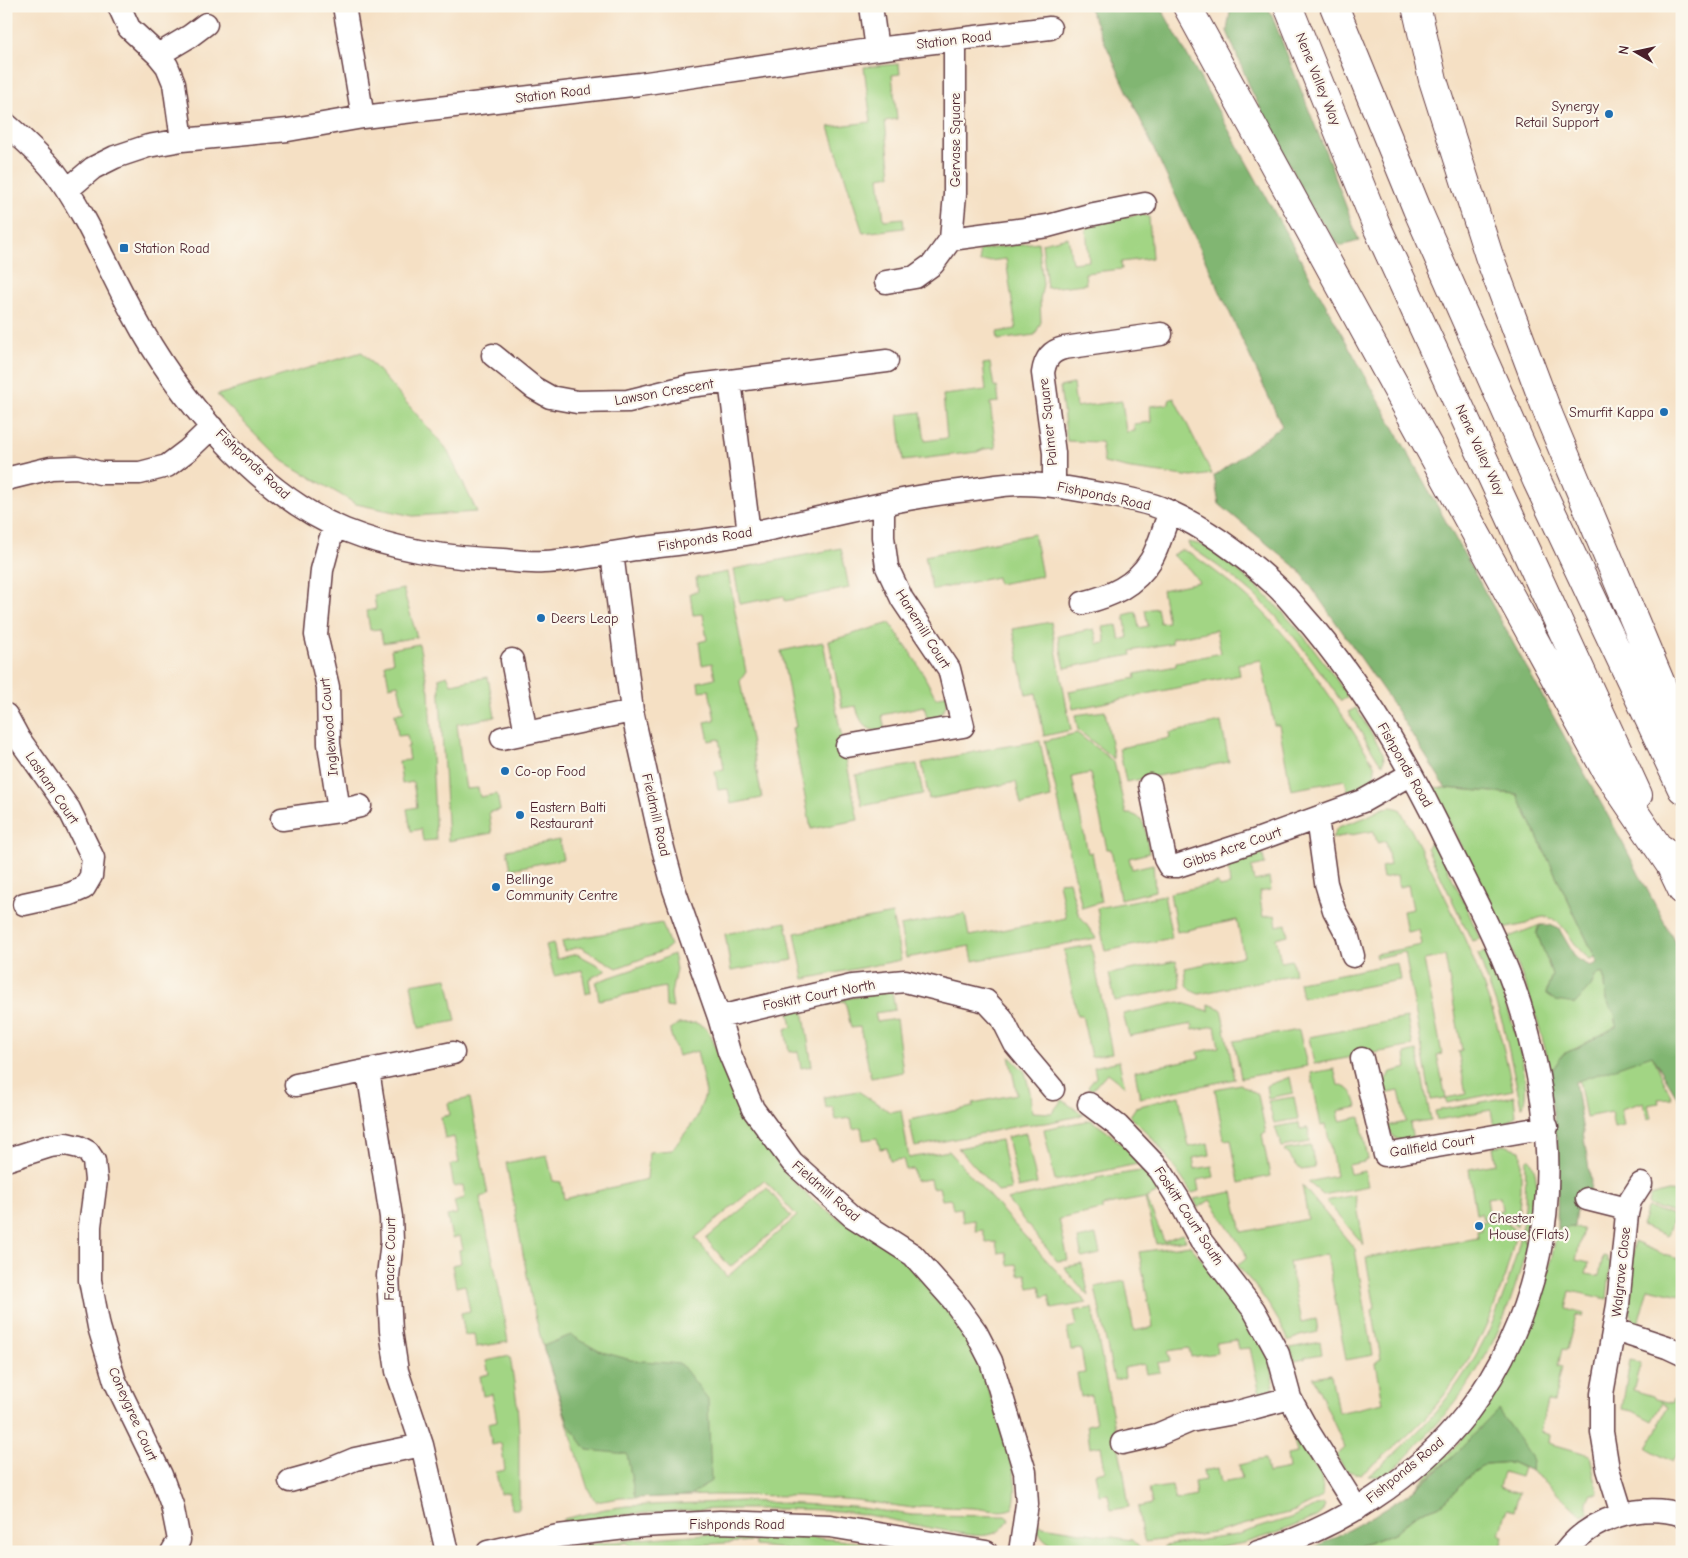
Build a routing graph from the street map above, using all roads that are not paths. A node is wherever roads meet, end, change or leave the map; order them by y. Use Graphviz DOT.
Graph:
graph roads {
  1 [pos="119,6"];
  2 [pos="344,6"];
  3 [pos="871,6"];
  4 [pos="1187,6"];
  5 [pos="1288,6"];
  6 [pos="1334,6"];
  7 [pos="1416,6"];
  8 [pos="206,24"];
  9 [pos="1050,28"];
  10 [pos="955,40"];
  11 [pos="877,49"];
  12 [pos="158,55"];
  13 [pos="363,117"];
  14 [pos="6,124"];
  15 [pos="182,140"];
  16 [pos="67,190"];
  17 [pos="1145,204"];
  18 [pos="951,239"];
  19 [pos="886,282"];
  20 [pos="1161,334"];
  21 [pos="493,354"];
  22 [pos="887,361"];
  23 [pos="730,381"];
  24 [pos="212,427"];
  25 [pos="6,479"];
  26 [pos="1054,485"];
  27 [pos="883,504"];
  28 [pos="1170,512"];
  29 [pos="336,526"];
  30 [pos="749,533"];
  31 [pos="612,553"];
  32 [pos="1083,603"];
  33 [pos="512,660"];
  34 [pos="632,711"];
  35 [pos="6,715"];
  36 [pos="526,733"];
  37 [pos="1682,734"];
  38 [pos="502,738"];
  39 [pos="847,746"];
  40 [pos="1411,774"];
  41 [pos="1150,784"];
  42 [pos="1682,789"];
  43 [pos="1316,818"];
  44 [pos="282,819"];
  45 [pos="1676,878"];
  46 [pos="24,904"];
  47 [pos="1353,956"];
  48 [pos="719,1017"];
  49 [pos="453,1054"];
  50 [pos="1362,1059"];
  51 [pos="368,1071"];
  52 [pos="296,1085"];
  53 [pos="1053,1090"];
  54 [pos="1089,1104"];
  55 [pos="1547,1127"];
  56 [pos="6,1160"];
  57 [pos="1641,1184"];
  58 [pos="1587,1199"];
  59 [pos="1627,1214"];
  60 [pos="1615,1330"];
  61 [pos="1682,1354"];
  62 [pos="1290,1398"];
  63 [pos="1122,1443"];
  64 [pos="422,1445"];
  65 [pos="290,1481"];
  66 [pos="1357,1509"];
  67 [pos="1622,1514"];
  68 [pos="1682,1514"];
  69 [pos="172,1552"];
  70 [pos="447,1552"];
  71 [pos="488,1552"];
  72 [pos="986,1552"];
  73 [pos="1020,1552"];
  74 [pos="1258,1552"];
  75 [pos="1565,1552"];
  1 -- 12 [label="street"];
  2 -- 13 [label="street"];
  3 -- 11 [label="street"];
  4 -- 45 [label="highway"];
  5 -- 45 [label="highway, Nene Valley Way"];
  6 -- 42 [label="highway"];
  7 -- 37 [label="highway"];
  8 -- 12 [label="street"];
  9 -- 10 [label="street, Station Road"];
  10 -- 11 [label="street, Station Road"];
  10 -- 18 [label="street, Gervase Square"];
  11 -- 13 [label="street, Station Road"];
  12 -- 15 [label="street"];
  13 -- 15 [label="street, Station Road"];
  14 -- 16 [label="street, Fishponds Road"];
  15 -- 16 [label="street, Station Road"];
  16 -- 24 [label="street, Fishponds Road"];
  17 -- 18 [label="street"];
  18 -- 19 [label="street"];
  20 -- 26 [label="street, Palmer Square"];
  21 -- 23 [label="street, Lawson Crescent"];
  22 -- 23 [label="street, Lawson Crescent"];
  23 -- 30 [label="street, Lawson Crescent"];
  24 -- 25 [label="street"];
  24 -- 29 [label="street, Fishponds Road"];
  26 -- 27 [label="street, Fishponds Road"];
  26 -- 28 [label="street, Fishponds Road"];
  27 -- 30 [label="street, Fishponds Road"];
  27 -- 39 [label="street, Hanemill Court"];
  28 -- 32 [label="street"];
  28 -- 40 [label="street, Fishponds Road"];
  29 -- 31 [label="street, Fishponds Road"];
  29 -- 44 [label="street, Inglewood Court"];
  30 -- 31 [label="street, Fishponds Road"];
  31 -- 34 [label="street, Fieldmill Road"];
  33 -- 36 [label="street"];
  34 -- 36 [label="street"];
  34 -- 48 [label="street, Fieldmill Road"];
  35 -- 46 [label="street, Lasham Court"];
  36 -- 38 [label="street"];
  40 -- 43 [label="street, Gibbs Acre Court"];
  40 -- 55 [label="street, Fishponds Road"];
  41 -- 43 [label="street, Gibbs Acre Court"];
  43 -- 47 [label="street"];
  48 -- 53 [label="street, Foskitt Court North"];
  48 -- 73 [label="street, Fieldmill Road"];
  49 -- 51 [label="street"];
  50 -- 55 [label="street, Gallfield Court"];
  51 -- 52 [label="street"];
  51 -- 64 [label="street, Faracre Court"];
  54 -- 62 [label="street, Foskitt Court South"];
  55 -- 66 [label="street, Fishponds Road"];
  56 -- 69 [label="street, Coneygree Court"];
  57 -- 59 [label="street, Walgrave Close"];
  58 -- 59 [label="street, Walgrave Close"];
  59 -- 60 [label="street, Walgrave Close"];
  60 -- 61 [label="street, Walgrave Close"];
  60 -- 67 [label="street, Walgrave Close"];
  62 -- 63 [label="street"];
  62 -- 66 [label="street, Foskitt Court South"];
  64 -- 65 [label="street"];
  64 -- 70 [label="street, Faracre Court"];
  66 -- 74 [label="street, Fishponds Road"];
  67 -- 68 [label="street"];
  67 -- 75 [label="street"];
  71 -- 72 [label="street, Fishponds Road"];
}
